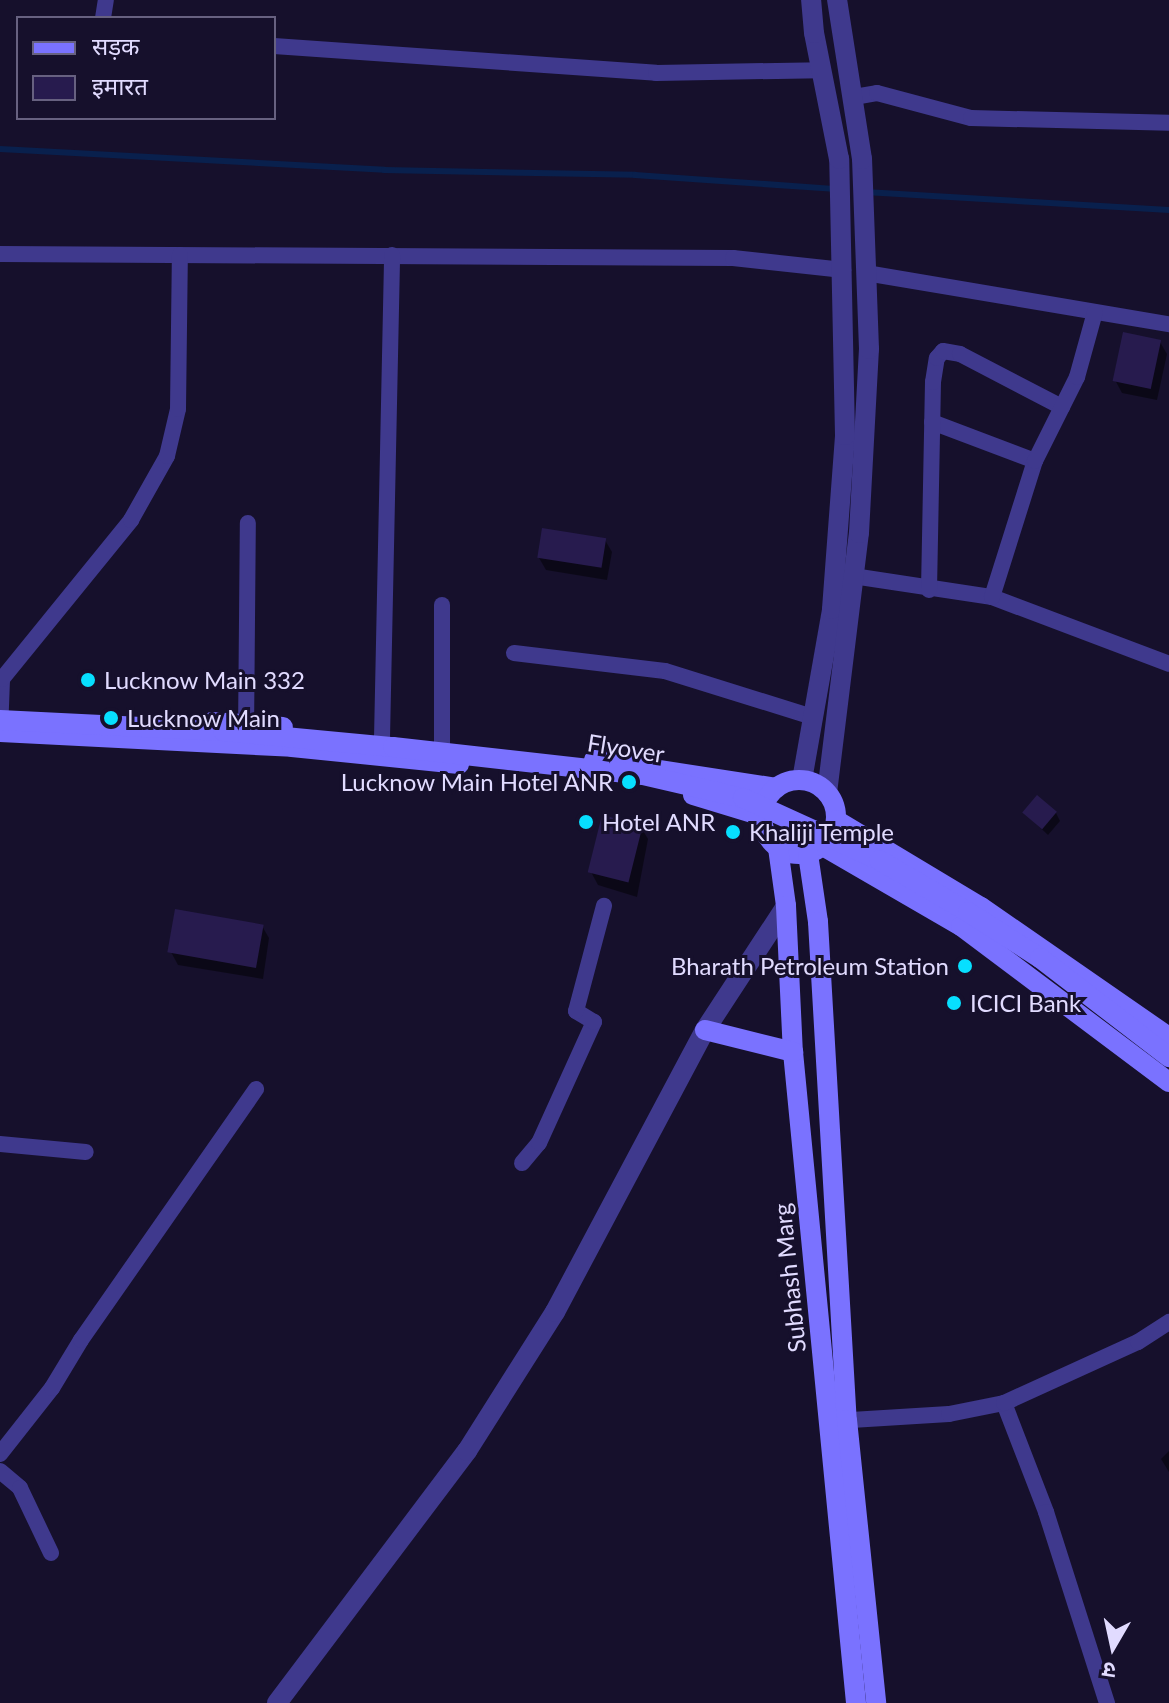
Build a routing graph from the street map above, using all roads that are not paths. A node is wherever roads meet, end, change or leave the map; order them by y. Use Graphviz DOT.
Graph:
graph roads {
  1 [pos="811,0"];
  2 [pos="837,0"];
  3 [pos="276,46"];
  4 [pos="820,70"];
  5 [pos="854,97"];
  6 [pos="1169,123"];
  7 [pos="0,254"];
  8 [pos="180,255"];
  9 [pos="392,255"];
  10 [pos="843,270"];
  11 [pos="866,273"];
  12 [pos="1095,312"];
  13 [pos="1169,324"];
  14 [pos="1062,407"];
  15 [pos="932,422"];
  16 [pos="1035,461"];
  17 [pos="248,523"];
  18 [pos="853,576"];
  19 [pos="929,590"];
  20 [pos="992,597"];
  21 [pos="442,605"];
  22 [pos="514,653"];
  23 [pos="1169,664"];
  24 [pos="0,713"];
  25 [pos="813,717"];
  26 [pos="0,720"];
  27 [pos="246,723"];
  28 [pos="0,732"];
  29 [pos="382,738"];
  30 [pos="442,744"];
  31 [pos="246,745"];
  32 [pos="802,780"];
  33 [pos="776,788"];
  34 [pos="827,793"];
  35 [pos="762,816"];
  36 [pos="836,820"];
  37 [pos="778,848"];
  38 [pos="816,850"];
  39 [pos="604,906"];
  40 [pos="786,906"];
  41 [pos="705,1030"];
  42 [pos="1168,1035"];
  43 [pos="793,1052"];
  44 [pos="1169,1057"];
  45 [pos="1144,1062"];
  46 [pos="1169,1082"];
  47 [pos="256,1089"];
  48 [pos="0,1144"];
  49 [pos="86,1152"];
  50 [pos="522,1163"];
  51 [pos="1169,1322"];
  52 [pos="1004,1403"];
  53 [pos="838,1421"];
  54 [pos="0,1454"];
  55 [pos="0,1471"];
  56 [pos="51,1553"];
  57 [pos="277,1703"];
  58 [pos="856,1703"];
  59 [pos="876,1703"];
  60 [pos="1107,1703"];
  1 -- 4 [label="street"];
  2 -- 5 [label="street"];
  3 -- 4 [label="street"];
  4 -- 10 [label="street"];
  5 -- 6 [label="street"];
  5 -- 11 [label="street"];
  7 -- 8 [label="street"];
  8 -- 9 [label="street"];
  8 -- 24 [label="street"];
  9 -- 10 [label="street"];
  9 -- 29 [label="street"];
  10 -- 25 [label="street"];
  11 -- 12 [label="street"];
  11 -- 18 [label="street"];
  12 -- 13 [label="street"];
  12 -- 14 [label="street"];
  14 -- 15 [label="street"];
  14 -- 16 [label="street"];
  15 -- 16 [label="street"];
  15 -- 19 [label="street"];
  16 -- 20 [label="street"];
  17 -- 27 [label="street"];
  18 -- 19 [label="street"];
  18 -- 34 [label="street"];
  19 -- 20 [label="street"];
  20 -- 23 [label="street"];
  21 -- 30 [label="street"];
  22 -- 25 [label="street"];
  24 -- 27 [label="main road"];
  24 -- 28 [label="street"];
  25 -- 32 [label="street"];
  26 -- 44 [label="main road, Flyover, bridge"];
  27 -- 29 [label="main road"];
  27 -- 31 [label="street"];
  28 -- 31 [label="main road"];
  29 -- 30 [label="main road"];
  30 -- 33 [label="main road"];
  31 -- 35 [label="main road"];
  32 -- 33 [label="main road"];
  32 -- 34 [label="main road"];
  33 -- 35 [label="main road"];
  34 -- 36 [label="main road"];
  35 -- 37 [label="main road"];
  36 -- 38 [label="main road"];
  36 -- 42 [label="main road"];
  37 -- 38 [label="main road"];
  37 -- 40 [label="main road, Subhash Marg"];
  38 -- 45 [label="main road"];
  38 -- 53 [label="main road"];
  39 -- 50 [label="street"];
  40 -- 41 [label="street"];
  40 -- 43 [label="main road, Subhash Marg"];
  41 -- 43 [label="main road"];
  41 -- 57 [label="street"];
  42 -- 45 [label="street"];
  43 -- 53 [label="main road, Subhash Marg"];
  45 -- 46 [label="main road"];
  47 -- 54 [label="street"];
  48 -- 49 [label="street"];
  51 -- 52 [label="street"];
  52 -- 53 [label="street"];
  52 -- 60 [label="street"];
  53 -- 58 [label="main road, Subhash Marg"];
  53 -- 59 [label="main road"];
  55 -- 56 [label="street"];
}
